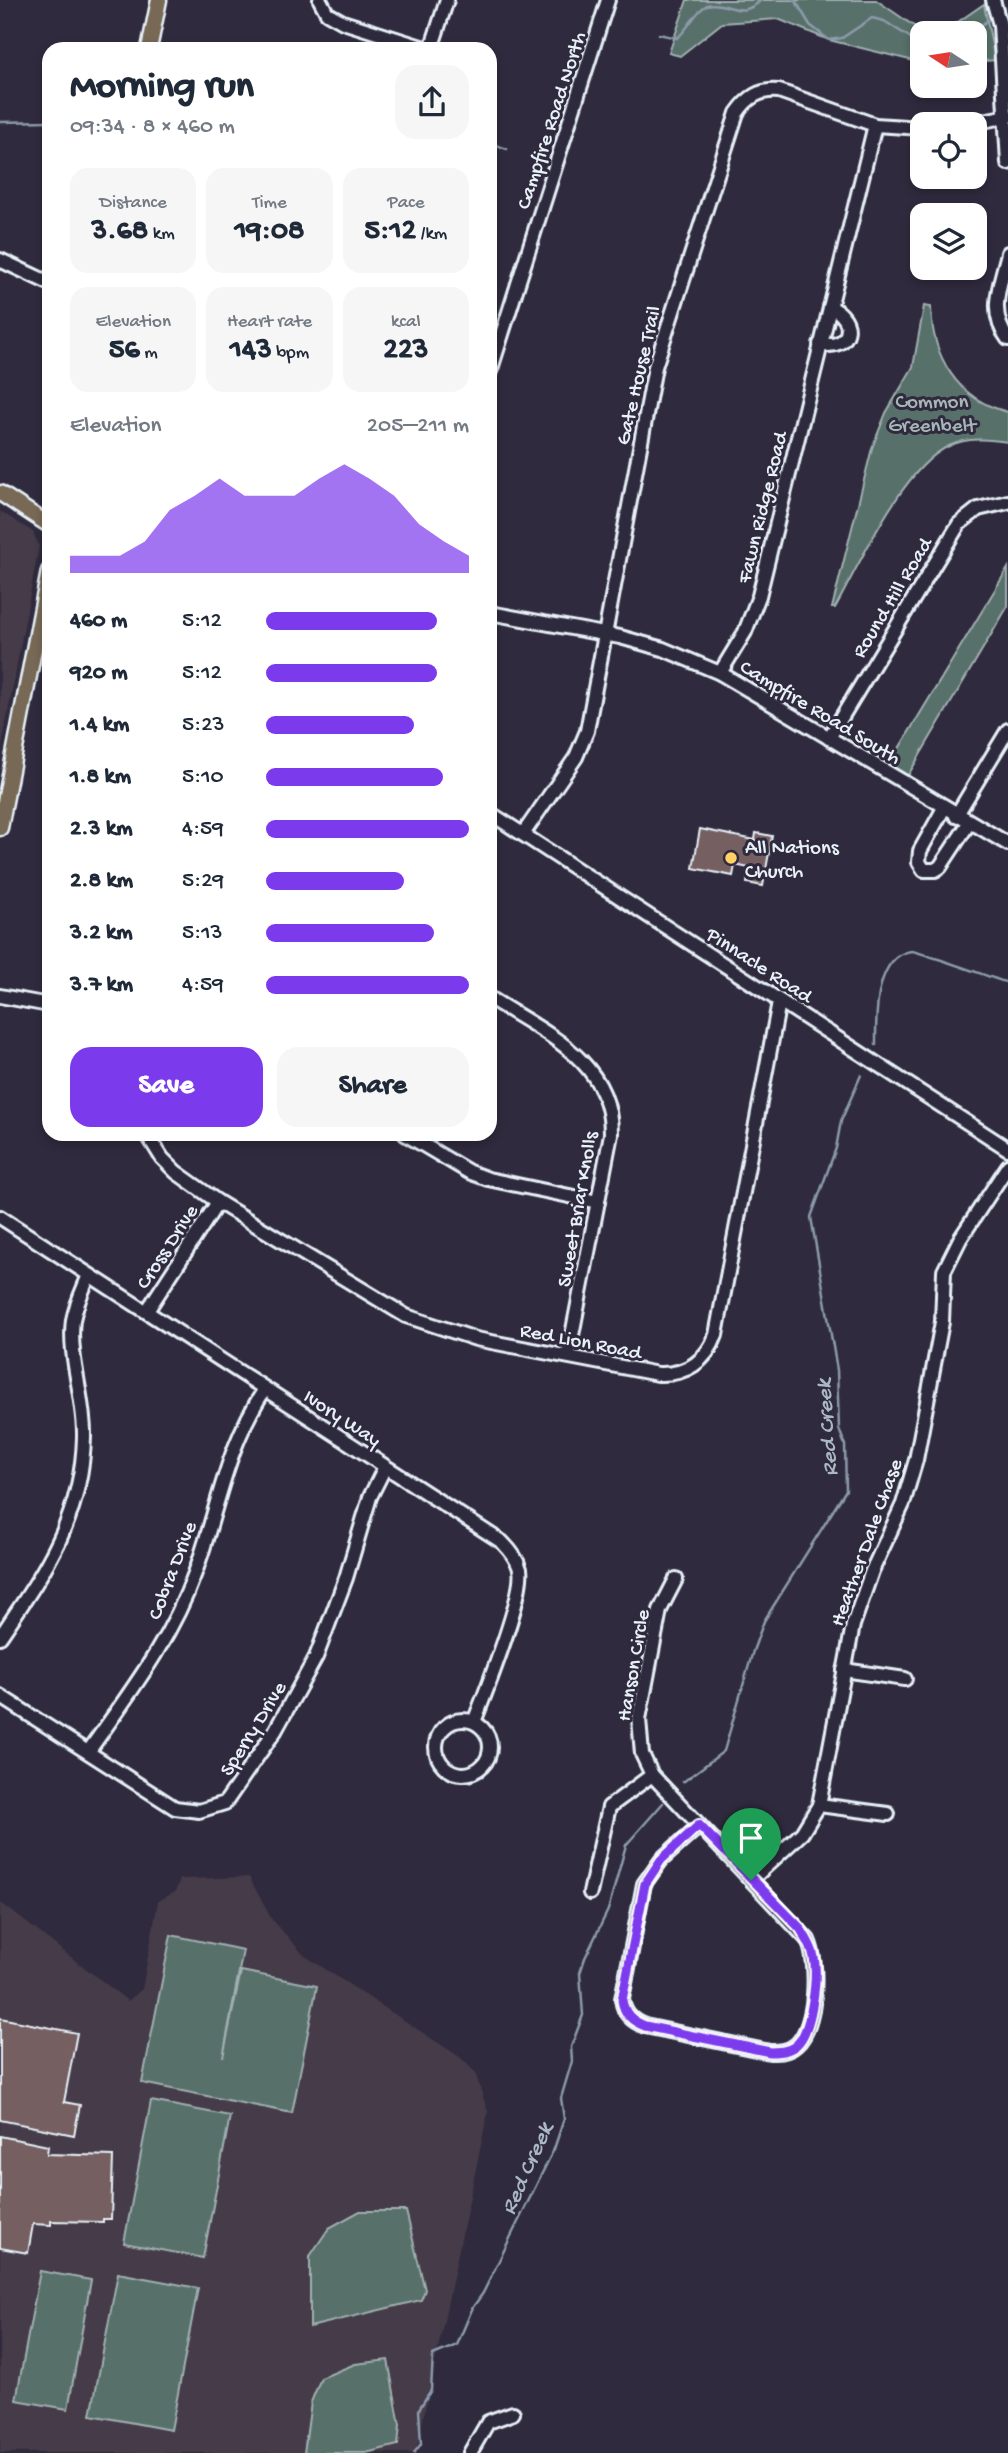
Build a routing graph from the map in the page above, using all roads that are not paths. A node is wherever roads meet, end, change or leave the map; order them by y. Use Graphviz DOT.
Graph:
graph roads {
  1 [pos="159,0"];
  2 [pos="320,0"];
  3 [pos="447,0"];
  4 [pos="608,0"];
  5 [pos="993,0"];
  6 [pos="150,42"];
  7 [pos="407,42"];
  8 [pos="432,42"];
  9 [pos="1007,117"];
  10 [pos="987,121"];
  11 [pos="874,125"];
  12 [pos="910,127"];
  13 [pos="1008,163"];
  14 [pos="1008,253"];
  15 [pos="0,260"];
  16 [pos="42,280"];
  17 [pos="830,307"];
  18 [pos="1008,340"];
  19 [pos="820,344"];
  20 [pos="497,347"];
  21 [pos="0,493"];
  22 [pos="1008,502"];
  23 [pos="42,520"];
  24 [pos="42,608"];
  25 [pos="497,614"];
  26 [pos="603,634"];
  27 [pos="720,673"];
  28 [pos="1008,730"];
  29 [pos="829,737"];
  30 [pos="944,808"];
  31 [pos="957,816"];
  32 [pos="497,817"];
  33 [pos="968,823"];
  34 [pos="0,828"];
  35 [pos="523,834"];
  36 [pos="1008,844"];
  37 [pos="0,996"];
  38 [pos="779,1002"];
  39 [pos="497,1003"];
  40 [pos="42,1004"];
  41 [pos="151,1141"];
  42 [pos="417,1141"];
  43 [pos="1008,1149"];
  44 [pos="1008,1166"];
  45 [pos="218,1202"];
  46 [pos="598,1202"];
  47 [pos="0,1217"];
  48 [pos="89,1275"];
  49 [pos="147,1311"];
  50 [pos="568,1356"];
  51 [pos="265,1389"];
  52 [pos="385,1467"];
  53 [pos="676,1578"];
  54 [pos="0,1637"];
  55 [pos="844,1670"];
  56 [pos="905,1679"];
  57 [pos="0,1696"];
  58 [pos="474,1722"];
  59 [pos="88,1752"];
  60 [pos="652,1775"];
  61 [pos="819,1805"];
  62 [pos="888,1814"];
  63 [pos="699,1825"];
  64 [pos="751,1880"];
  65 [pos="590,1893"];
  66 [pos="513,2413"];
  67 [pos="470,2453"];
  1 -- 6 [label="main road"];
  2 -- 7 [label="street"];
  3 -- 8 [label="street"];
  4 -- 20 [label="street, Campfire Road North"];
  5 -- 9 [label="street"];
  9 -- 10 [label="street"];
  9 -- 13 [label="street"];
  11 -- 12 [label="street, Gate House Trail"];
  11 -- 17 [label="street, Fawn Ridge Road"];
  11 -- 26 [label="street, Gate House Trail"];
  14 -- 18 [label="street"];
  15 -- 16 [label="street"];
  17 -- 19 [label="street, Fawn Ridge Road"];
  17 -- 19 [label="street"];
  19 -- 27 [label="street, Fawn Ridge Road"];
  21 -- 23 [label="main road"];
  22 -- 29 [label="street, Round Hill Road"];
  24 -- 34 [label="main road"];
  25 -- 26 [label="street"];
  26 -- 27 [label="street, Campfire Road South"];
  26 -- 35 [label="street, Gate House Trail"];
  27 -- 29 [label="street, Campfire Road South"];
  28 -- 31 [label="street"];
  29 -- 30 [label="street, Campfire Road South"];
  30 -- 31 [label="street, Campfire Road South"];
  30 -- 33 [label="street"];
  31 -- 33 [label="street, Campfire Road South"];
  32 -- 35 [label="street, Pinnacle Road"];
  33 -- 36 [label="street, Campfire Road South"];
  35 -- 38 [label="street, Pinnacle Road"];
  37 -- 40 [label="street"];
  38 -- 43 [label="street, Pinnacle Road"];
  38 -- 50 [label="street, Red Lion Road"];
  39 -- 46 [label="street, Sweet Briar Knolls"];
  41 -- 45 [label="street, Red Lion Road"];
  42 -- 46 [label="street"];
  44 -- 55 [label="street, Heather Dale Chase"];
  45 -- 49 [label="street, Cross Drive"];
  45 -- 50 [label="street, Red Lion Road"];
  46 -- 50 [label="street, Sweet Briar Knolls"];
  47 -- 48 [label="street, Ivory Way"];
  48 -- 49 [label="street, Ivory Way"];
  48 -- 54 [label="street"];
  49 -- 51 [label="street, Ivory Way"];
  51 -- 52 [label="street, Ivory Way"];
  51 -- 59 [label="street, Cobra Drive"];
  52 -- 58 [label="street, Ivory Way"];
  52 -- 59 [label="street, Sperry Drive"];
  53 -- 60 [label="street, Hanson Circle"];
  55 -- 56 [label="street"];
  55 -- 61 [label="street, Heather Dale Chase"];
  57 -- 59 [label="street, Sperry Drive"];
  58 -- 58 [label="street"];
  60 -- 63 [label="street, Hanson Circle"];
  60 -- 65 [label="street"];
  61 -- 62 [label="street"];
  61 -- 64 [label="street, Heather Dale Chase"];
  63 -- 64 [label="street, Hanson Circle"];
  63 -- 64 [label="street, Hanson Circle"];
  66 -- 67 [label="street"];
}
